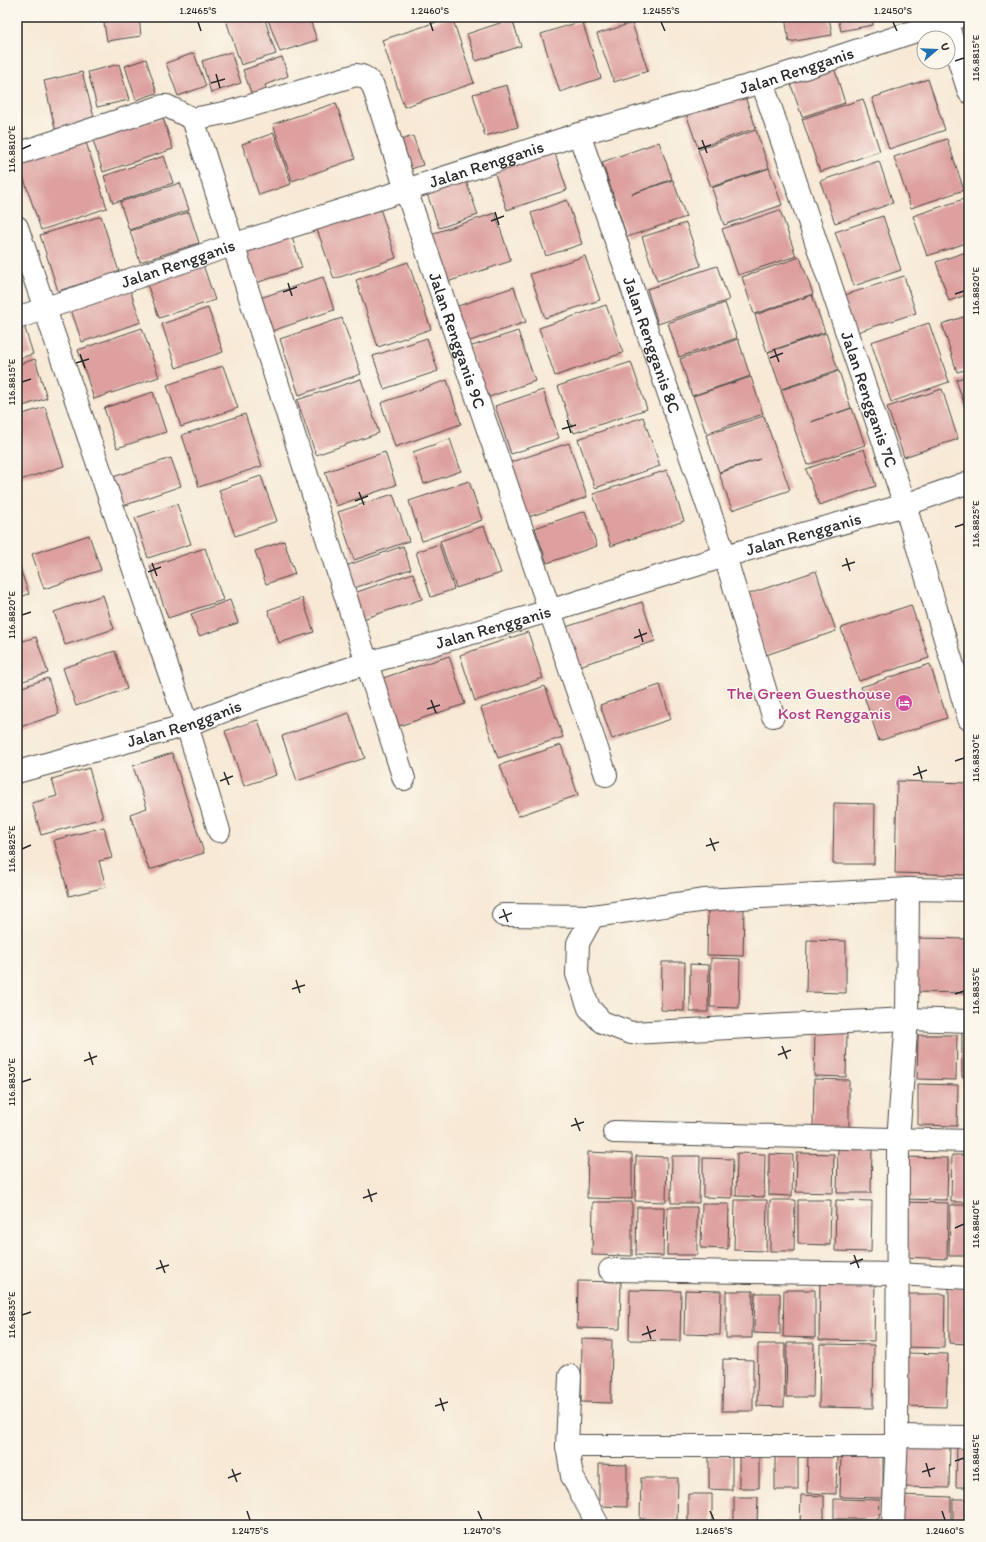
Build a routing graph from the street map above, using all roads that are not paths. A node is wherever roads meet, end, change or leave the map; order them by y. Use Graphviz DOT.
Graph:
graph roads {
  1 [pos="950,18"];
  2 [pos="762,82"];
  3 [pos="969,92"];
  4 [pos="193,119"];
  5 [pos="579,134"];
  6 [pos="17,154"];
  7 [pos="406,190"];
  8 [pos="17,227"];
  9 [pos="232,245"];
  10 [pos="46,309"];
  11 [pos="17,318"];
  12 [pos="969,482"];
  13 [pos="905,504"];
  14 [pos="725,556"];
  15 [pos="549,611"];
  16 [pos="367,663"];
  17 [pos="772,716"];
  18 [pos="969,719"];
  19 [pos="187,725"];
  20 [pos="17,772"];
  21 [pos="606,774"];
  22 [pos="404,779"];
  23 [pos="219,831"];
  24 [pos="908,889"];
  25 [pos="969,890"];
  26 [pos="503,915"];
  27 [pos="593,916"];
  28 [pos="907,1019"];
  29 [pos="969,1021"];
  30 [pos="614,1132"];
  31 [pos="898,1140"];
  32 [pos="969,1141"];
  33 [pos="610,1270"];
  34 [pos="897,1274"];
  35 [pos="969,1278"];
  36 [pos="570,1376"];
  37 [pos="969,1437"];
  38 [pos="897,1441"];
  39 [pos="567,1446"];
  40 [pos="598,1525"];
  41 [pos="893,1525"];
  1 -- 2 [label="street, Jalan Rengganis"];
  1 -- 3 [label="street"];
  2 -- 5 [label="street, Jalan Rengganis"];
  2 -- 13 [label="street, Jalan Rengganis 7C"];
  4 -- 6 [label="street"];
  4 -- 7 [label="street, Jalan Rengganis 9C"];
  4 -- 9 [label="street"];
  5 -- 7 [label="street, Jalan Rengganis"];
  5 -- 14 [label="street, Jalan Rengganis 8C"];
  7 -- 9 [label="street, Jalan Rengganis"];
  7 -- 15 [label="street, Jalan Rengganis 9C"];
  8 -- 10 [label="street"];
  9 -- 10 [label="street, Jalan Rengganis"];
  9 -- 16 [label="street"];
  10 -- 11 [label="street, Jalan Rengganis"];
  10 -- 19 [label="street"];
  12 -- 13 [label="street, Jalan Rengganis"];
  13 -- 14 [label="street, Jalan Rengganis"];
  13 -- 18 [label="street, Jalan Rengganis 7C"];
  14 -- 15 [label="street, Jalan Rengganis"];
  14 -- 17 [label="street, Jalan Rengganis 8C"];
  15 -- 16 [label="street, Jalan Rengganis"];
  15 -- 21 [label="street, Jalan Rengganis 9C"];
  16 -- 19 [label="street, Jalan Rengganis"];
  16 -- 22 [label="street"];
  19 -- 20 [label="street, Jalan Rengganis"];
  19 -- 23 [label="street"];
  24 -- 25 [label="street"];
  24 -- 27 [label="street"];
  24 -- 28 [label="street"];
  26 -- 27 [label="street"];
  27 -- 28 [label="street"];
  28 -- 29 [label="street"];
  28 -- 31 [label="street"];
  30 -- 31 [label="street"];
  31 -- 32 [label="street"];
  31 -- 34 [label="street"];
  33 -- 34 [label="street"];
  34 -- 35 [label="street"];
  34 -- 38 [label="street"];
  36 -- 39 [label="street"];
  37 -- 38 [label="street"];
  38 -- 39 [label="street"];
  38 -- 41 [label="street"];
  39 -- 40 [label="street"];
}
